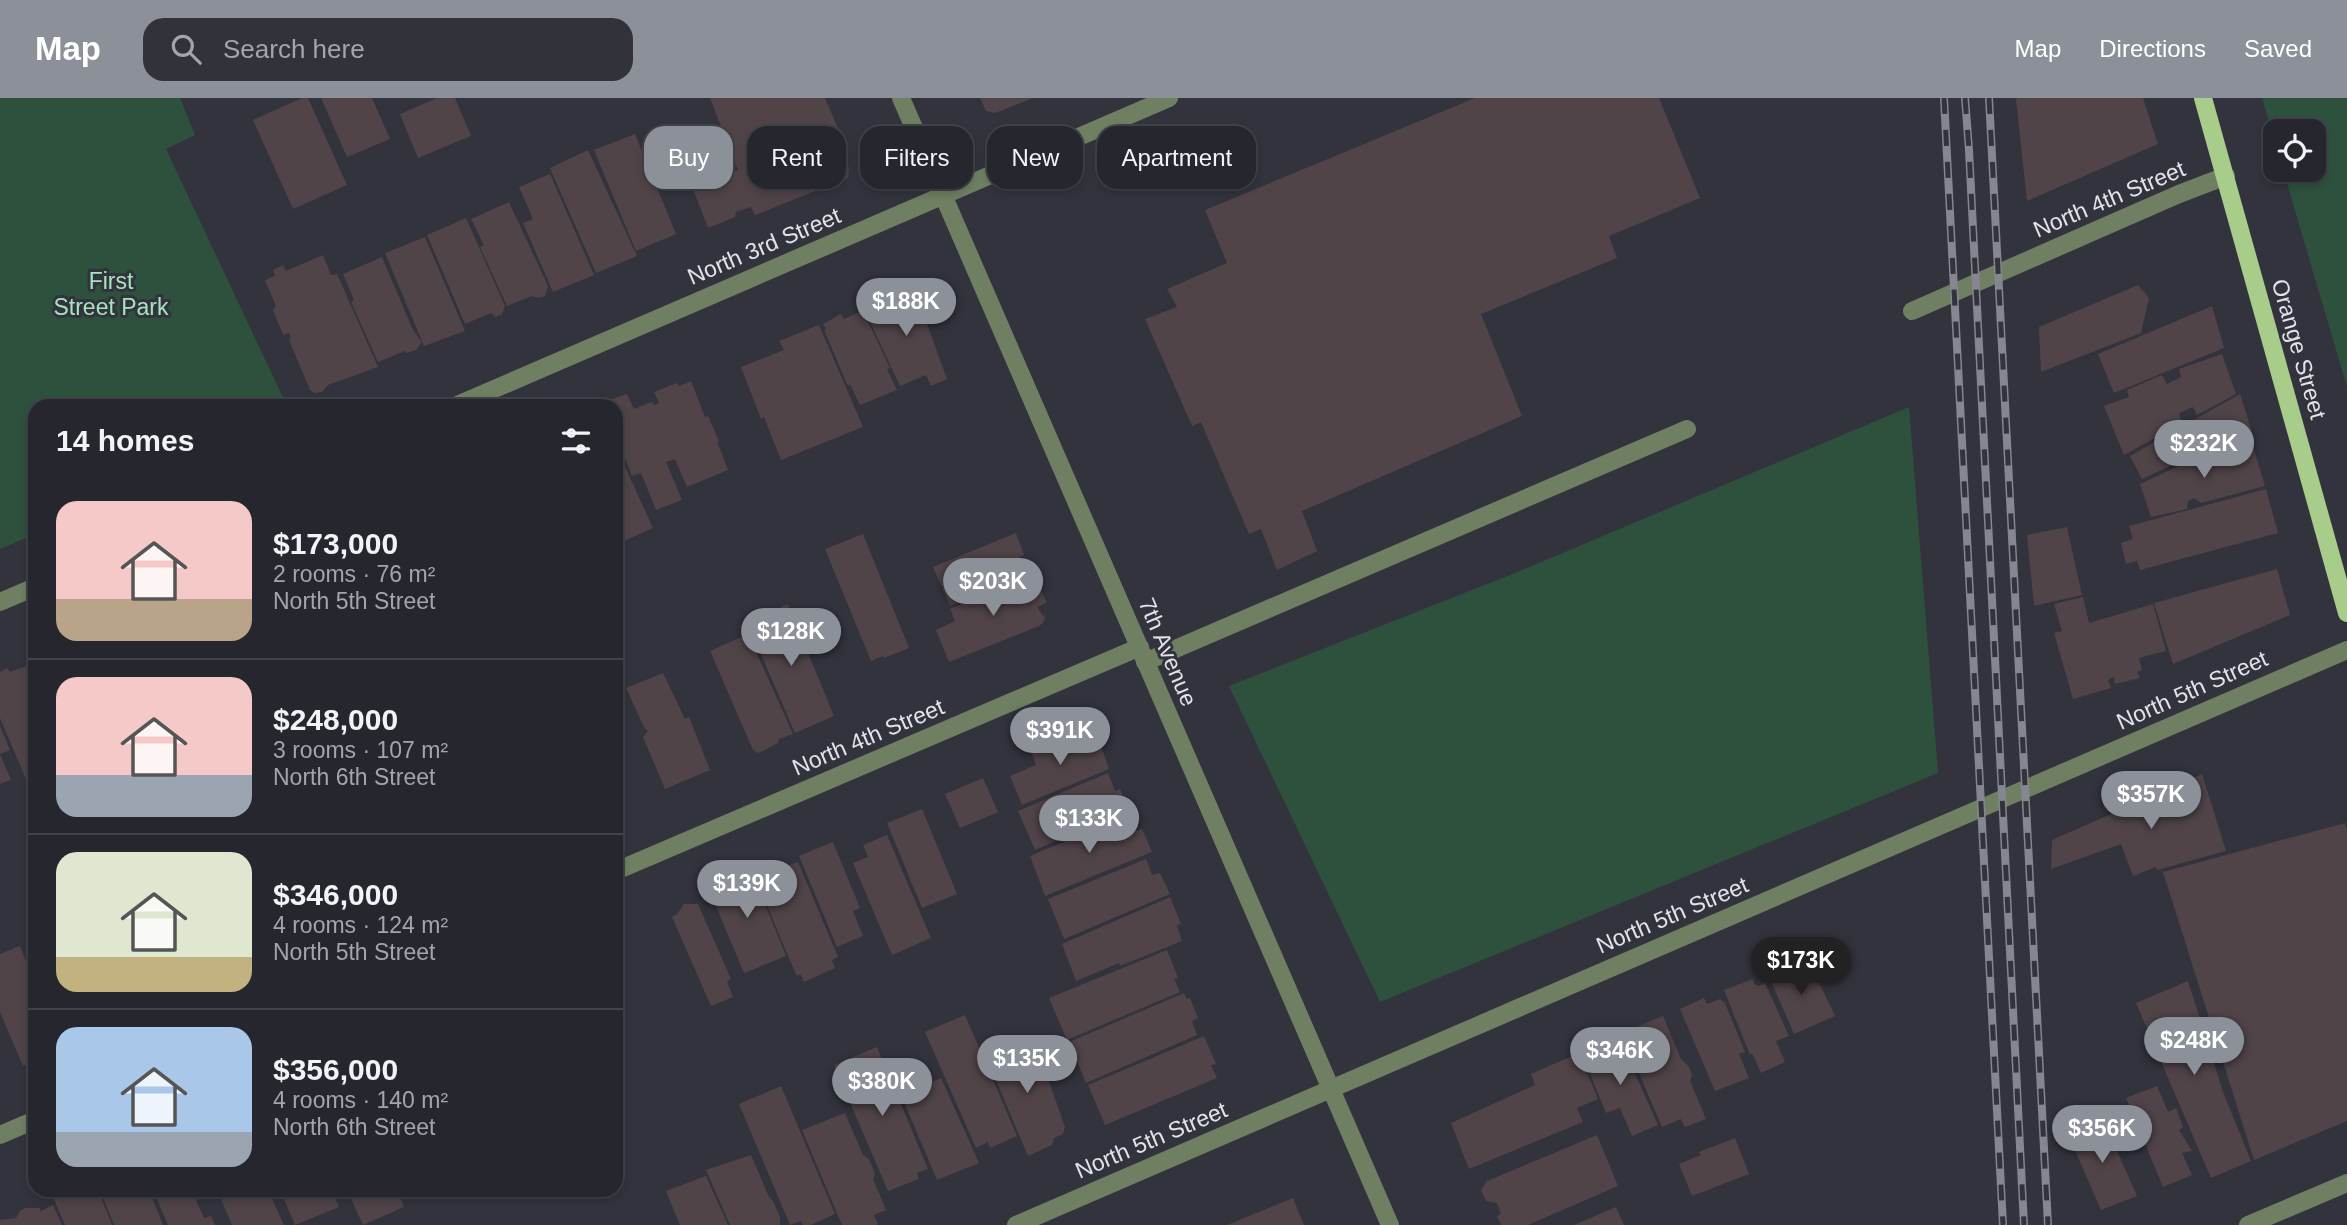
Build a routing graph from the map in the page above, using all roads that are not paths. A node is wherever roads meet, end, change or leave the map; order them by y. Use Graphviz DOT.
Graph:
graph roads {
  1 [pos="901,98"];
  2 [pos="1169,98"];
  3 [pos="2203,98"];
  4 [pos="2226,176"];
  5 [pos="943,195"];
  6 [pos="1912,311"];
  7 [pos="471,399"];
  8 [pos="1686,429"];
  9 [pos="28,590"];
  10 [pos="0,602"];
  11 [pos="2347,613"];
  12 [pos="2347,650"];
  13 [pos="1143,654"];
  14 [pos="623,868"];
  15 [pos="1331,1089"];
  16 [pos="28,1123"];
  17 [pos="0,1135"];
  18 [pos="2347,1183"];
  19 [pos="1016,1225"];
  20 [pos="1390,1225"];
  21 [pos="2248,1225"];
  1 -- 5 [label="street, 7th Avenue"];
  2 -- 5 [label="street, North 3rd Street"];
  3 -- 4 [label="main road, Orange Street"];
  4 -- 6 [label="street, North 4th Street"];
  4 -- 11 [label="main road, Orange Street"];
  5 -- 7 [label="street, North 3rd Street"];
  5 -- 13 [label="street, 7th Avenue"];
  8 -- 13 [label="street, North 4th Street"];
  9 -- 10 [label="street"];
  12 -- 15 [label="street, North 5th Street"];
  13 -- 14 [label="street, North 4th Street"];
  13 -- 15 [label="street, 7th Avenue"];
  15 -- 19 [label="street, North 5th Street"];
  15 -- 20 [label="street, 7th Avenue"];
  16 -- 17 [label="street"];
  18 -- 21 [label="street"];
}
